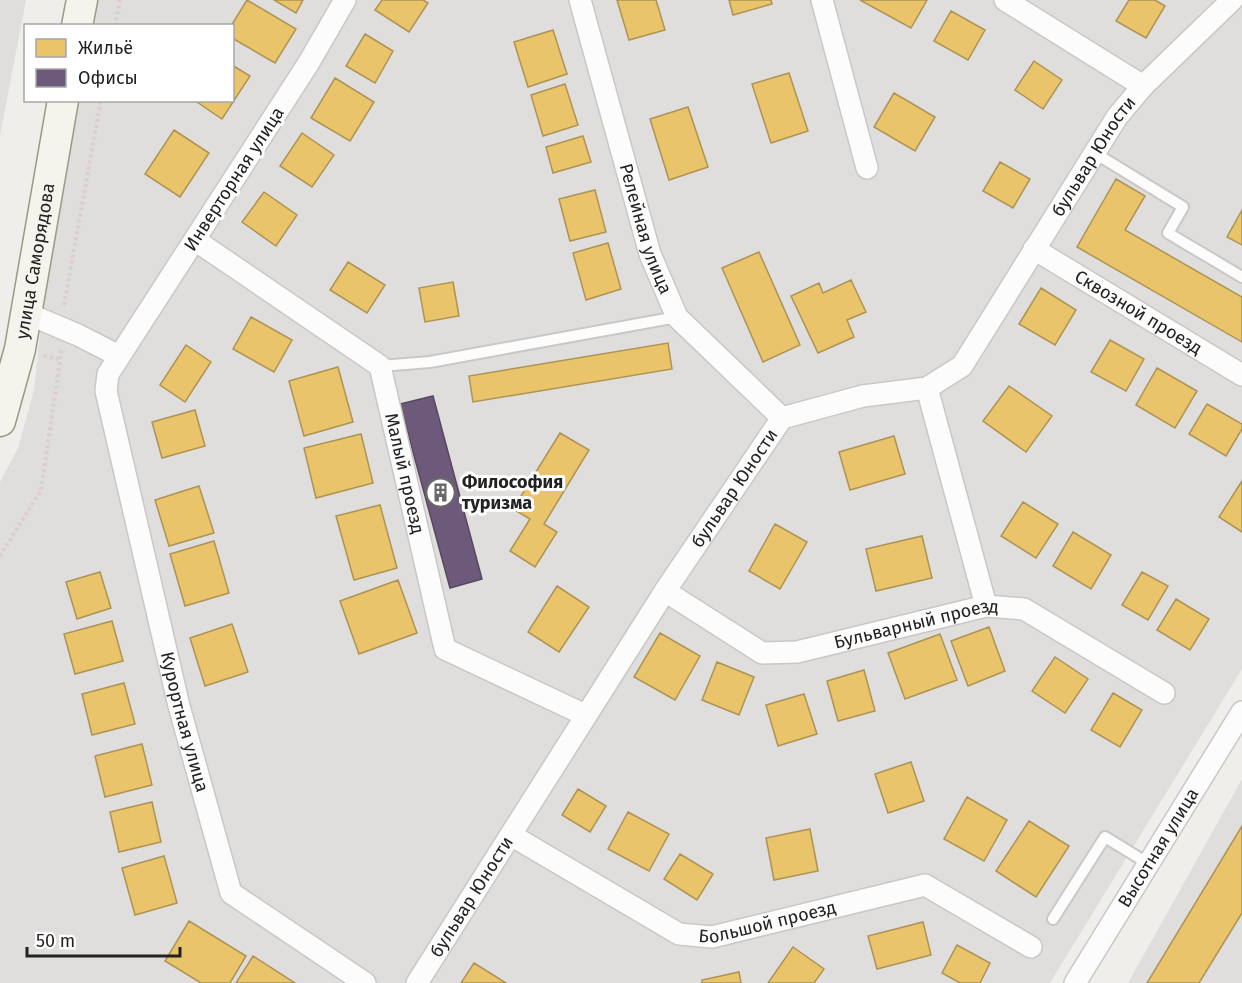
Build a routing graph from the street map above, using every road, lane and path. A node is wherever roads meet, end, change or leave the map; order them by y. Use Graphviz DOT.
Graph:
graph roads {
  1 [pos="82,0"];
  2 [pos="120,0"];
  3 [pos="345,0"];
  4 [pos="580,0"];
  5 [pos="822,0"];
  6 [pos="1005,0"];
  7 [pos="1232,0"];
  8 [pos="77,24"];
  9 [pos="115,24"];
  10 [pos="1143,86"];
  11 [pos="63,102"];
  12 [pos="101,102"];
  13 [pos="1093,152"];
  14 [pos="867,168"];
  15 [pos="195,240"];
  16 [pos="1034,249"];
  17 [pos="1242,277"];
  18 [pos="64,304"];
  19 [pos="26,313"];
  20 [pos="677,317"];
  21 [pos="44,356"];
  22 [pos="119,356"];
  23 [pos="380,366"];
  24 [pos="1242,375"];
  25 [pos="927,388"];
  26 [pos="106,392"];
  27 [pos="782,418"];
  28 [pos="0,421"];
  29 [pos="0,556"];
  30 [pos="665,591"];
  31 [pos="986,606"];
  32 [pos="1164,693"];
  33 [pos="1242,712"];
  34 [pos="585,715"];
  35 [pos="511,835"];
  36 [pos="1149,864"];
  37 [pos="1053,919"];
  38 [pos="1031,947"];
  39 [pos="365,983"];
  40 [pos="417,983"];
  41 [pos="1075,983"];
  1 -- 8 [label="street"];
  2 -- 9 [label="path"];
  3 -- 15 [label="street, Инверторная улица"];
  4 -- 20 [label="street, Релейная улица"];
  5 -- 14 [label="street"];
  6 -- 10 [label="street"];
  7 -- 10 [label="street, бульвар Юности"];
  10 -- 13 [label="street, бульвар Юности"];
  11 -- 19 [label="street, улица Саморядова"];
  12 -- 18 [label="path"];
  13 -- 16 [label="street, бульвар Юности"];
  13 -- 17 [label="lane"];
  15 -- 22 [label="street, Инверторная улица"];
  15 -- 23 [label="street"];
  16 -- 24 [label="street, Сквозной проезд"];
  16 -- 25 [label="street, бульвар Юности"];
  19 -- 22 [label="street"];
  19 -- 28 [label="street, улица Саморядова"];
  20 -- 23 [label="lane"];
  20 -- 27 [label="street, Релейная улица"];
  21 -- 29 [label="path"];
  22 -- 26 [label="street, Инверторная улица"];
  23 -- 34 [label="street, Малый проезд"];
  25 -- 27 [label="street, бульвар Юности"];
  25 -- 31 [label="street"];
  26 -- 39 [label="street, Курортная улица"];
  27 -- 30 [label="street, бульвар Юности"];
  30 -- 31 [label="street, Бульварный проезд"];
  30 -- 34 [label="street, бульвар Юности"];
  31 -- 32 [label="street, Бульварный проезд"];
  33 -- 36 [label="street, Высотная улица"];
  34 -- 35 [label="street, бульвар Юности"];
  35 -- 38 [label="street, Большой проезд"];
  35 -- 40 [label="street, бульвар Юности"];
  36 -- 37 [label="lane"];
  36 -- 41 [label="street, Высотная улица"];
}
